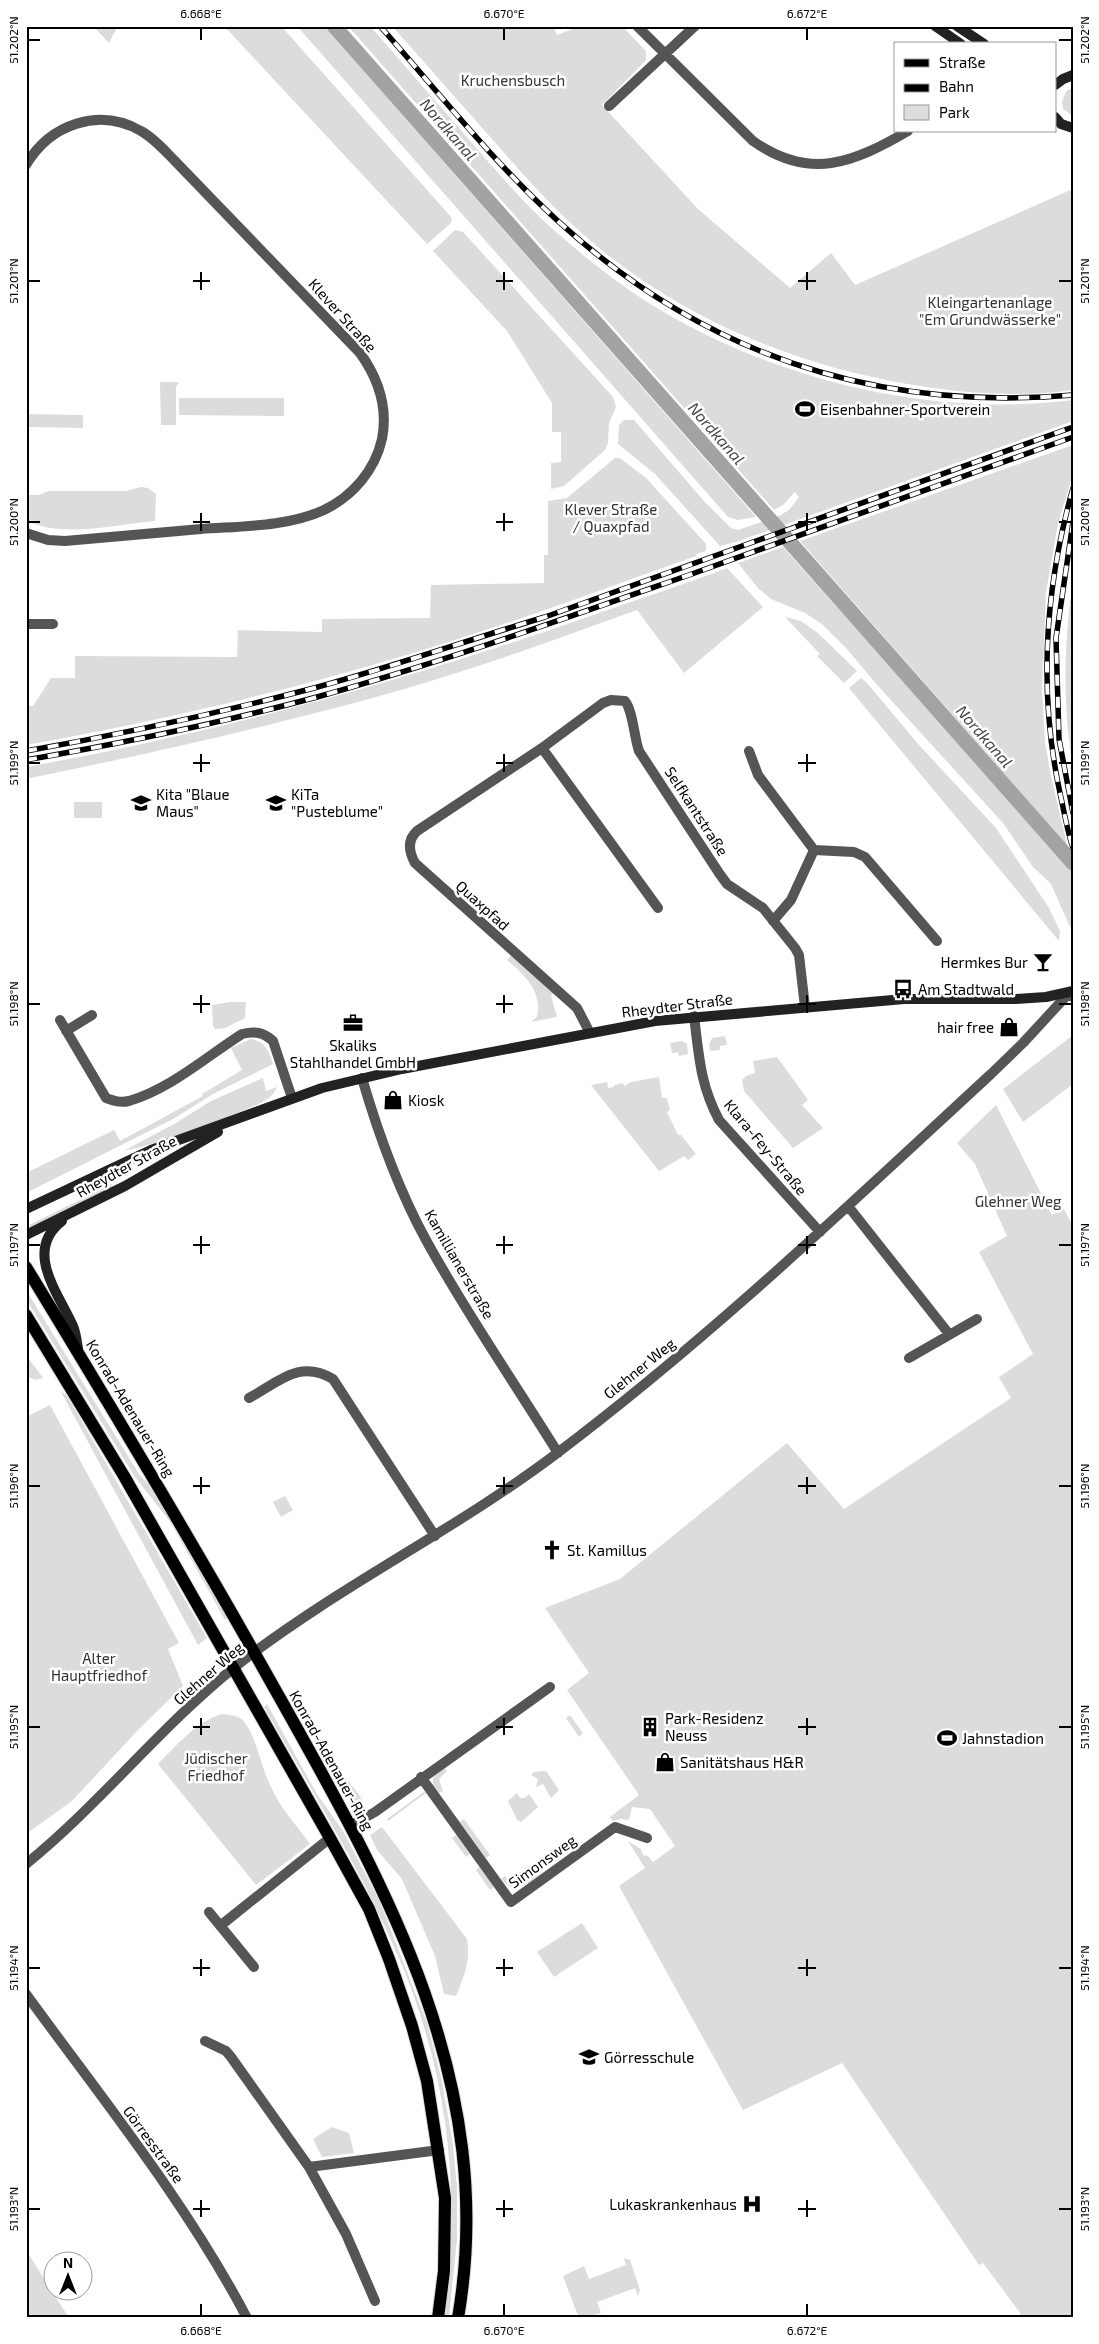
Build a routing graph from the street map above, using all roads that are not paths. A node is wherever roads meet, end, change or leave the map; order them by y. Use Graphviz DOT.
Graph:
graph roads {
  1 [pos="637,26"];
  2 [pos="695,26"];
  3 [pos="935,26"];
  4 [pos="957,26"];
  5 [pos="958,42"];
  6 [pos="981,42"];
  7 [pos="664,55"];
  8 [pos="1073,75"];
  9 [pos="1056,83"];
  10 [pos="609,106"];
  11 [pos="1056,118"];
  12 [pos="1073,128"];
  13 [pos="906,132"];
  14 [pos="26,165"];
  15 [pos="26,533"];
  16 [pos="26,624"];
  17 [pos="52,624"];
  18 [pos="542,748"];
  19 [pos="749,751"];
  20 [pos="462,802"];
  21 [pos="814,850"];
  22 [pos="658,908"];
  23 [pos="773,921"];
  24 [pos="936,941"];
  25 [pos="1072,993"];
  26 [pos="805,1007"];
  27 [pos="92,1015"];
  28 [pos="694,1016"];
  29 [pos="60,1020"];
  30 [pos="66,1031"];
  31 [pos="590,1033"];
  32 [pos="362,1078"];
  33 [pos="292,1098"];
  34 [pos="238,1120"];
  35 [pos="848,1206"];
  36 [pos="26,1209"];
  37 [pos="71,1214"];
  38 [pos="820,1232"];
  39 [pos="26,1236"];
  40 [pos="26,1267"];
  41 [pos="26,1315"];
  42 [pos="976,1319"];
  43 [pos="949,1334"];
  44 [pos="80,1355"];
  45 [pos="910,1358"];
  46 [pos="249,1398"];
  47 [pos="558,1453"];
  48 [pos="435,1536"];
  49 [pos="254,1652"];
  50 [pos="234,1668"];
  51 [pos="550,1687"];
  52 [pos="422,1777"];
  53 [pos="350,1826"];
  54 [pos="330,1838"];
  55 [pos="647,1838"];
  56 [pos="26,1864"];
  57 [pos="209,1912"];
  58 [pos="220,1926"];
  59 [pos="254,1967"];
  60 [pos="26,1994"];
  61 [pos="205,2041"];
  62 [pos="439,2150"];
  63 [pos="309,2167"];
  64 [pos="375,2301"];
  65 [pos="247,2318"];
  66 [pos="438,2318"];
  67 [pos="458,2318"];
  1 -- 7 [label="street"];
  2 -- 7 [label="street"];
  3 -- 5 [label="main road"];
  4 -- 6 [label="main road"];
  7 -- 10 [label="street"];
  7 -- 13 [label="street"];
  8 -- 9 [label="main road"];
  11 -- 12 [label="main road"];
  14 -- 15 [label="street, Klever Straße"];
  16 -- 17 [label="street"];
  18 -- 20 [label="street, Selfkantstraße"];
  18 -- 22 [label="street"];
  18 -- 23 [label="street, Selfkantstraße"];
  19 -- 21 [label="street"];
  20 -- 31 [label="street, Quaxpfad"];
  21 -- 23 [label="street"];
  21 -- 24 [label="street"];
  23 -- 26 [label="street, Selfkantstraße"];
  25 -- 26 [label="main road, Rheydter Straße"];
  25 -- 35 [label="street, Glehner Weg"];
  26 -- 28 [label="main road, Rheydter Straße"];
  27 -- 30 [label="street"];
  28 -- 31 [label="main road, Rheydter Straße"];
  28 -- 38 [label="street, Klara-Fey-Straße"];
  29 -- 30 [label="street"];
  30 -- 33 [label="street"];
  31 -- 32 [label="main road, Rheydter Straße"];
  32 -- 33 [label="main road, Rheydter Straße"];
  32 -- 47 [label="street, Kamillianerstraße"];
  33 -- 34 [label="main road, Rheydter Straße"];
  34 -- 36 [label="main road, Rheydter Straße"];
  34 -- 37 [label="main road, Rheydter Straße"];
  35 -- 38 [label="street, Glehner Weg"];
  35 -- 43 [label="street"];
  37 -- 39 [label="main road, Rheydter Straße"];
  37 -- 44 [label="main road"];
  38 -- 47 [label="street, Glehner Weg"];
  40 -- 44 [label="main road, Konrad-Adenauer-Ring"];
  41 -- 50 [label="main road"];
  42 -- 43 [label="street"];
  43 -- 45 [label="street"];
  44 -- 49 [label="main road, Konrad-Adenauer-Ring"];
  46 -- 48 [label="street"];
  47 -- 48 [label="street, Glehner Weg"];
  48 -- 49 [label="street, Glehner Weg"];
  49 -- 50 [label="street, Glehner Weg"];
  49 -- 53 [label="main road, Konrad-Adenauer-Ring"];
  50 -- 54 [label="main road"];
  50 -- 56 [label="street, Glehner Weg"];
  51 -- 52 [label="street"];
  52 -- 53 [label="street"];
  52 -- 55 [label="street, Simonsweg"];
  53 -- 67 [label="main road, Konrad-Adenauer-Ring"];
  54 -- 58 [label="street"];
  54 -- 62 [label="main road"];
  57 -- 58 [label="street"];
  58 -- 59 [label="street"];
  60 -- 65 [label="street, Görresstraße"];
  61 -- 63 [label="street"];
  62 -- 63 [label="street"];
  62 -- 66 [label="main road"];
  63 -- 64 [label="street"];
}
